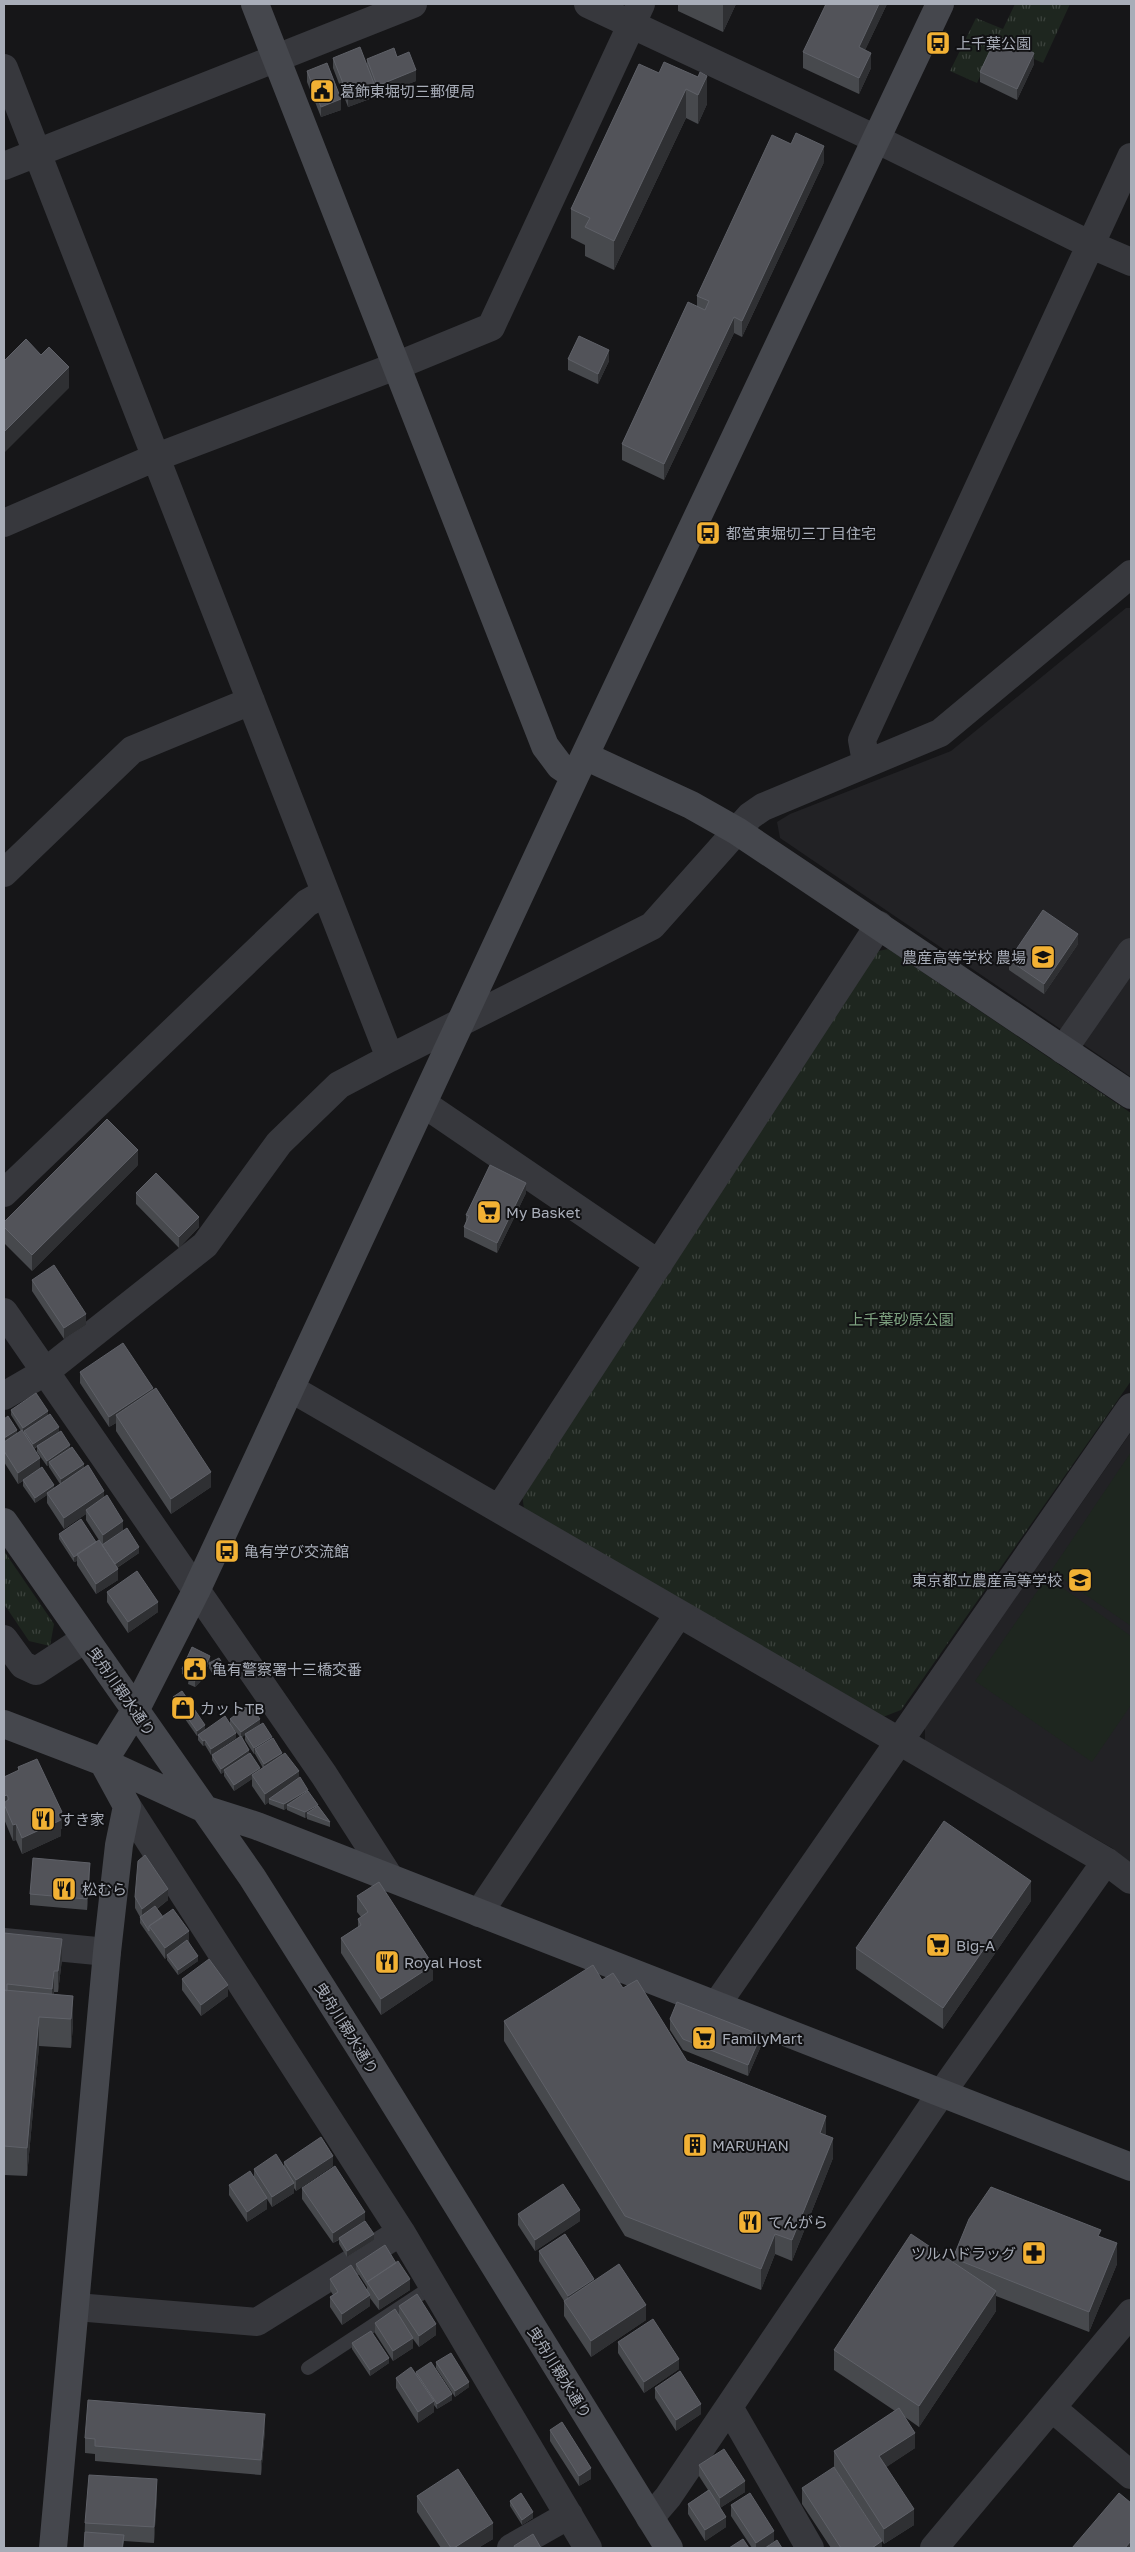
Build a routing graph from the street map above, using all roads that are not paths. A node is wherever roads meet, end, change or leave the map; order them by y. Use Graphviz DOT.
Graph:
graph roads {
  1 [pos="254,4"];
  2 [pos="413,4"];
  3 [pos="588,4"];
  4 [pos="940,4"];
  5 [pos="636,14"];
  6 [pos="276,58"];
  7 [pos="4,68"];
  8 [pos="876,139"];
  9 [pos="37,152"];
  10 [pos="1131,156"];
  11 [pos="4,166"];
  12 [pos="1089,244"];
  13 [pos="1131,262"];
  14 [pos="396,366"];
  15 [pos="154,458"];
  16 [pos="4,522"];
  17 [pos="1128,581"];
  18 [pos="252,701"];
  19 [pos="866,762"];
  20 [pos="580,766"];
  21 [pos="737,831"];
  22 [pos="4,873"];
  23 [pos="325,893"];
  24 [pos="879,925"];
  25 [pos="1131,952"];
  26 [pos="461,1022"];
  27 [pos="1063,1050"];
  28 [pos="390,1058"];
  29 [pos="1131,1095"];
  30 [pos="424,1104"];
  31 [pos="4,1193"];
  32 [pos="659,1264"];
  33 [pos="4,1312"];
  34 [pos="45,1372"];
  35 [pos="290,1388"];
  36 [pos="4,1396"];
  37 [pos="1131,1407"];
  38 [pos="499,1509"];
  39 [pos="4,1522"];
  40 [pos="196,1591"];
  41 [pos="678,1615"];
  42 [pos="4,1639"];
  43 [pos="85,1639"];
  44 [pos="135,1711"];
  45 [pos="4,1724"];
  46 [pos="898,1742"];
  47 [pos="103,1762"];
  48 [pos="127,1806"];
  49 [pos="207,1810"];
  50 [pos="1106,1861"];
  51 [pos="390,1878"];
  52 [pos="1131,1880"];
  53 [pos="479,1914"];
  54 [pos="4,1942"];
  55 [pos="107,1952"];
  56 [pos="717,2004"];
  57 [pos="941,2094"];
  58 [pos="1131,2167"];
  59 [pos="401,2232"];
  60 [pos="433,2286"];
  61 [pos="76,2307"];
  62 [pos="1131,2313"];
  63 [pos="308,2368"];
  64 [pos="729,2407"];
  65 [pos="1052,2408"];
  66 [pos="1131,2475"];
  67 [pos="569,2515"];
  68 [pos="650,2518"];
  69 [pos="53,2548"];
  70 [pos="511,2548"];
  71 [pos="588,2548"];
  72 [pos="668,2548"];
  73 [pos="810,2548"];
  74 [pos="934,2548"];
  1 -- 6 [label="street"];
  2 -- 6 [label="street"];
  3 -- 5 [label="street"];
  4 -- 8 [label="street"];
  5 -- 8 [label="street"];
  5 -- 14 [label="street"];
  6 -- 9 [label="street"];
  6 -- 14 [label="street"];
  7 -- 9 [label="street"];
  8 -- 12 [label="street"];
  8 -- 20 [label="street"];
  9 -- 11 [label="street"];
  9 -- 15 [label="street"];
  10 -- 12 [label="street"];
  12 -- 13 [label="street"];
  12 -- 19 [label="street"];
  14 -- 15 [label="street"];
  14 -- 20 [label="street"];
  15 -- 16 [label="street"];
  15 -- 18 [label="street"];
  17 -- 19 [label="street"];
  18 -- 22 [label="street"];
  18 -- 23 [label="street"];
  19 -- 21 [label="street"];
  20 -- 21 [label="street"];
  20 -- 26 [label="street"];
  21 -- 24 [label="street"];
  21 -- 26 [label="street"];
  23 -- 28 [label="street"];
  23 -- 31 [label="street"];
  24 -- 27 [label="street"];
  24 -- 32 [label="street"];
  25 -- 27 [label="street"];
  26 -- 28 [label="street"];
  26 -- 30 [label="street"];
  27 -- 29 [label="street"];
  28 -- 34 [label="street"];
  30 -- 32 [label="street"];
  30 -- 35 [label="street"];
  32 -- 38 [label="street"];
  33 -- 34 [label="street"];
  34 -- 36 [label="street"];
  34 -- 40 [label="street"];
  35 -- 38 [label="street"];
  35 -- 40 [label="street"];
  37 -- 46 [label="street"];
  38 -- 41 [label="street"];
  39 -- 43 [label="street, 曳舟川親水通り"];
  40 -- 44 [label="street"];
  40 -- 51 [label="street"];
  41 -- 46 [label="street"];
  41 -- 53 [label="street"];
  42 -- 43 [label="street"];
  43 -- 44 [label="street, 曳舟川親水通り"];
  44 -- 47 [label="street"];
  44 -- 49 [label="street, 曳舟川親水通り"];
  45 -- 47 [label="street"];
  46 -- 50 [label="street"];
  46 -- 56 [label="street"];
  47 -- 48 [label="street"];
  47 -- 49 [label="street"];
  48 -- 55 [label="street"];
  48 -- 59 [label="street"];
  49 -- 51 [label="street"];
  49 -- 68 [label="street, 曳舟川親水通り"];
  50 -- 52 [label="street"];
  50 -- 57 [label="street"];
  51 -- 53 [label="street"];
  53 -- 56 [label="street"];
  54 -- 55 [label="street"];
  55 -- 61 [label="street"];
  56 -- 57 [label="street"];
  57 -- 58 [label="street"];
  57 -- 64 [label="street"];
  59 -- 60 [label="street"];
  59 -- 61 [label="street"];
  60 -- 63 [label="lane"];
  60 -- 67 [label="street"];
  61 -- 69 [label="street"];
  62 -- 65 [label="street"];
  64 -- 68 [label="street"];
  64 -- 73 [label="street"];
  65 -- 66 [label="street"];
  65 -- 74 [label="street"];
  67 -- 70 [label="street"];
  67 -- 71 [label="street"];
  68 -- 72 [label="street, 曳舟川親水通り"];
}
